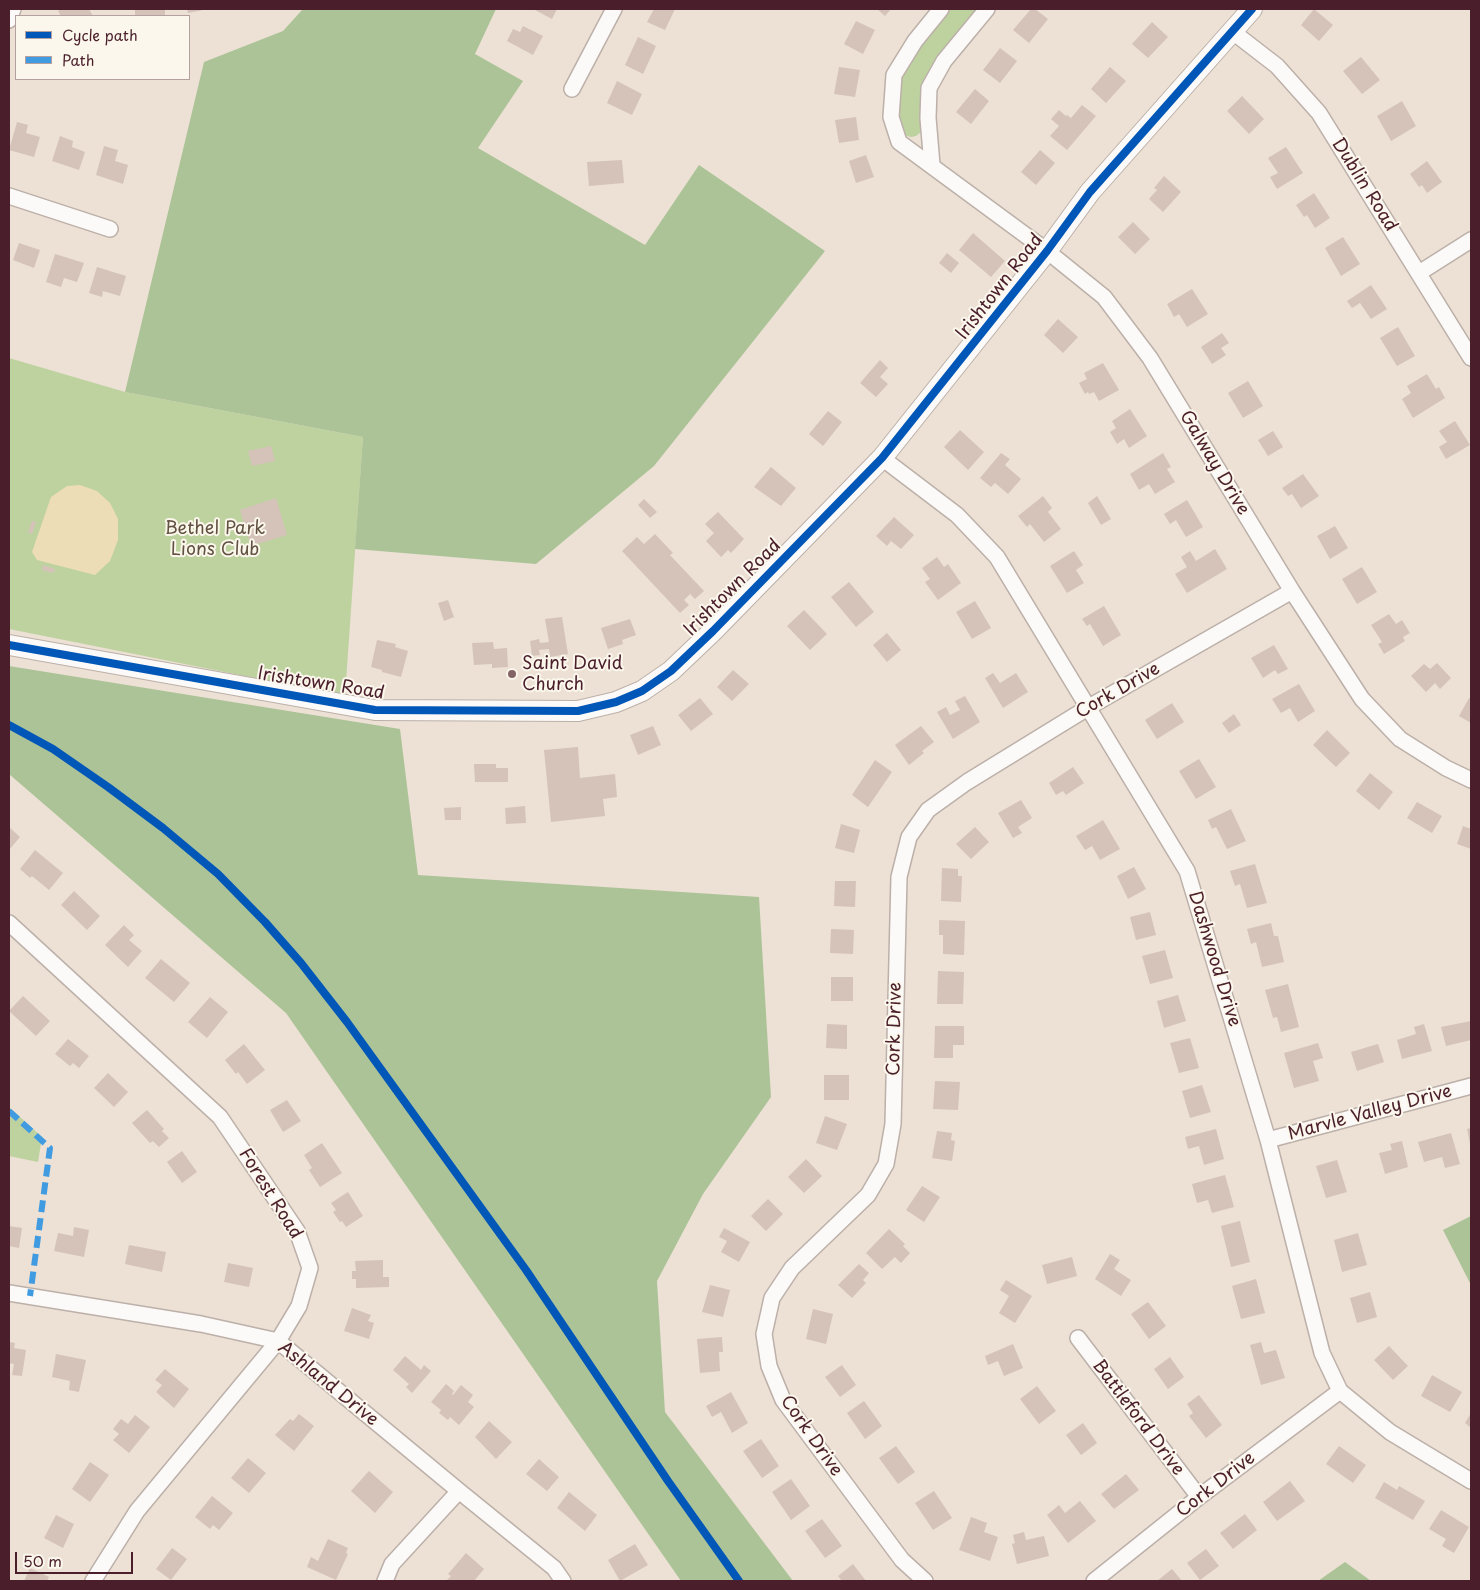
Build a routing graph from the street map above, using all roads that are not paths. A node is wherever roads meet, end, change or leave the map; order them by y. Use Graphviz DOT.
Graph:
graph roads {
  1 [pos="13,9"];
  2 [pos="614,9"];
  3 [pos="941,9"];
  4 [pos="987,9"];
  5 [pos="1252,9"];
  6 [pos="9,20"];
  7 [pos="1233,32"];
  8 [pos="572,90"];
  9 [pos="932,165"];
  10 [pos="9,196"];
  11 [pos="110,229"];
  12 [pos="1471,240"];
  13 [pos="1047,252"];
  14 [pos="1419,272"];
  15 [pos="1471,358"];
  16 [pos="882,458"];
  17 [pos="1292,591"];
  18 [pos="9,645"];
  19 [pos="1089,707"];
  20 [pos="1471,780"];
  21 [pos="9,923"];
  22 [pos="1471,1086"];
  23 [pos="1268,1140"];
  24 [pos="9,1293"];
  25 [pos="1078,1338"];
  26 [pos="278,1341"];
  27 [pos="1340,1391"];
  28 [pos="1471,1481"];
  29 [pos="458,1491"];
  30 [pos="1199,1497"];
  31 [pos="93,1581"];
  32 [pos="385,1581"];
  33 [pos="563,1581"];
  34 [pos="925,1581"];
  35 [pos="1094,1581"];
  1 -- 6 [label="street"];
  2 -- 8 [label="street"];
  3 -- 9 [label="street, Galway Drive"];
  4 -- 9 [label="street"];
  5 -- 7 [label="street, Irishtown Road"];
  7 -- 13 [label="street, Irishtown Road"];
  7 -- 14 [label="street, Dublin Road"];
  9 -- 13 [label="street, Galway Drive"];
  10 -- 11 [label="street"];
  12 -- 14 [label="street"];
  13 -- 16 [label="street, Irishtown Road"];
  13 -- 17 [label="street, Galway Drive"];
  14 -- 15 [label="street, Dublin Road"];
  16 -- 18 [label="street, Irishtown Road"];
  16 -- 19 [label="street, Dashwood Drive"];
  17 -- 19 [label="street, Cork Drive"];
  17 -- 20 [label="street, Galway Drive"];
  19 -- 23 [label="street, Dashwood Drive"];
  19 -- 34 [label="street, Cork Drive"];
  21 -- 26 [label="street, Forest Road"];
  22 -- 23 [label="street, Marvle Valley Drive"];
  23 -- 27 [label="street, Dashwood Drive"];
  24 -- 26 [label="street, Ashland Drive"];
  25 -- 30 [label="street, Battleford Drive"];
  26 -- 29 [label="street, Ashland Drive"];
  26 -- 31 [label="street, Forest Road"];
  27 -- 28 [label="street, Dashwood Drive"];
  27 -- 30 [label="street, Cork Drive"];
  29 -- 32 [label="street"];
  29 -- 33 [label="street, Ashland Drive"];
  30 -- 35 [label="street, Cork Drive"];
}
